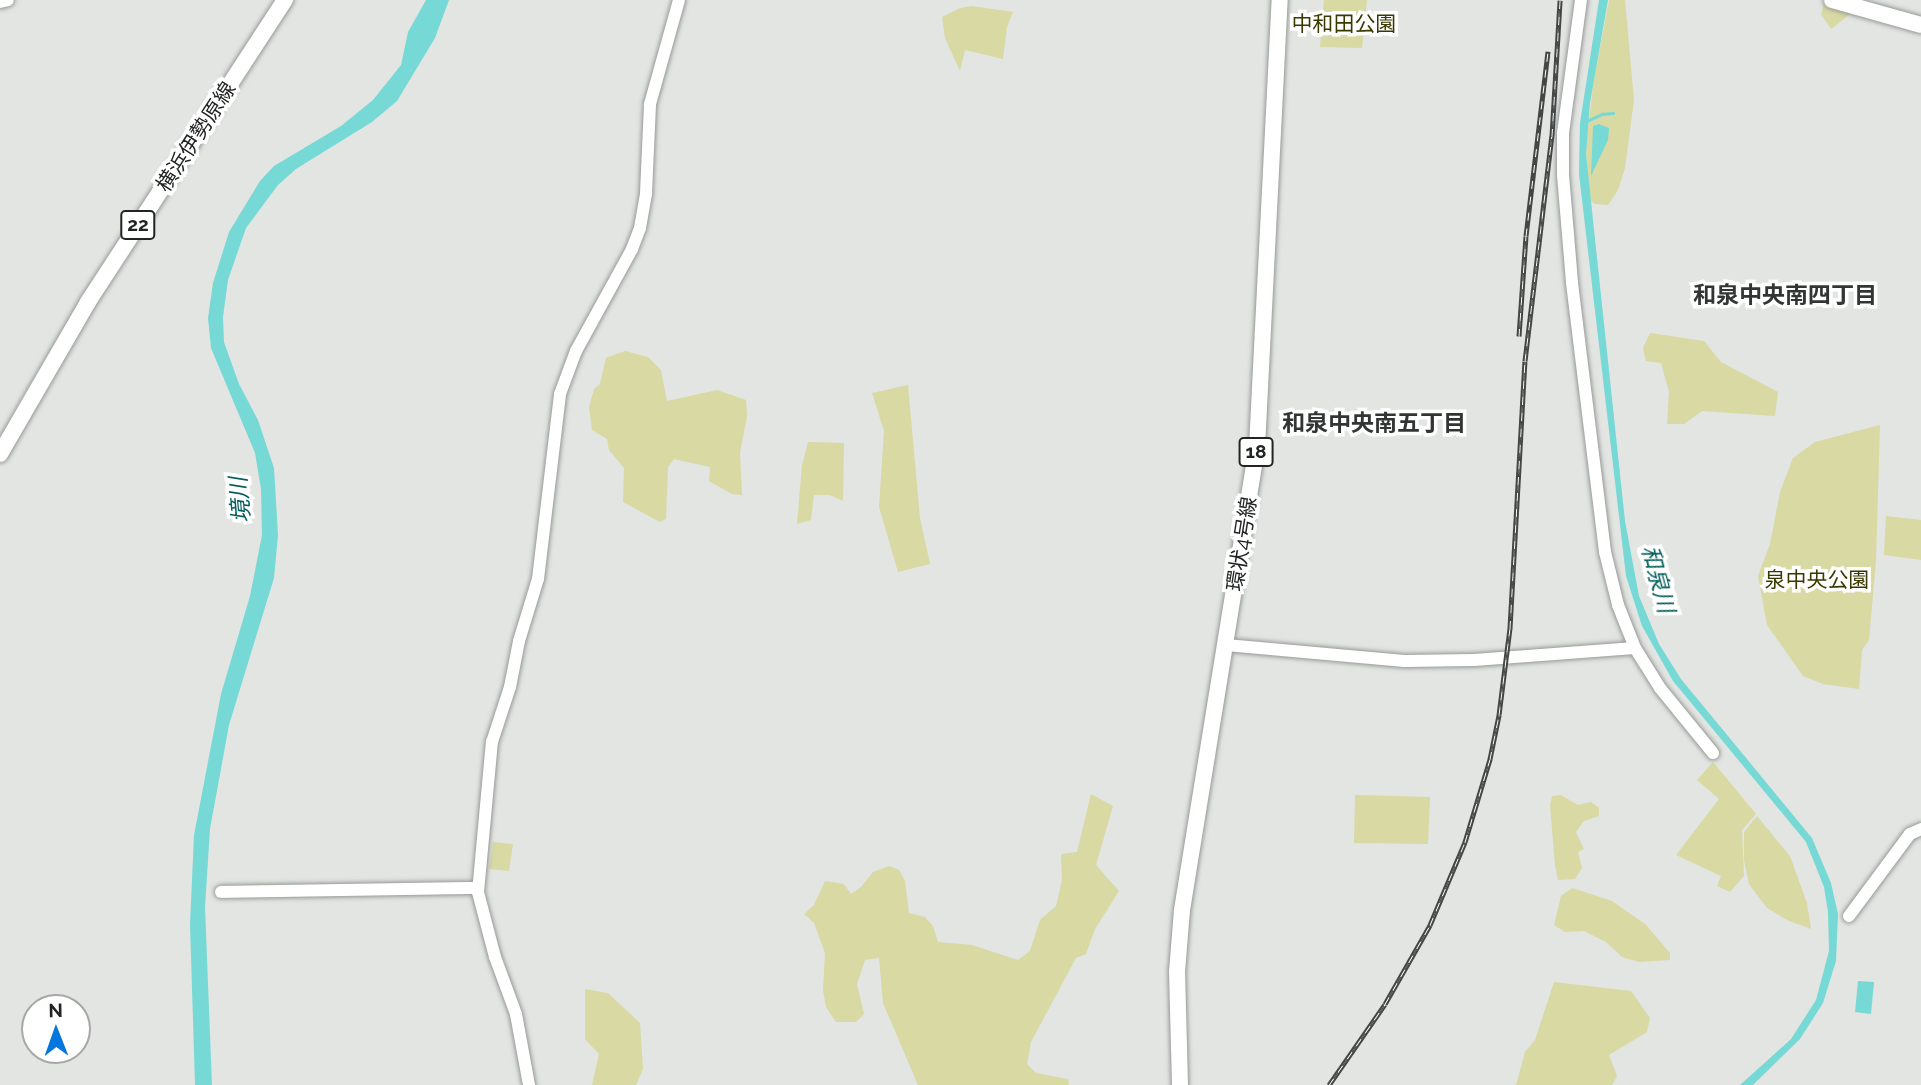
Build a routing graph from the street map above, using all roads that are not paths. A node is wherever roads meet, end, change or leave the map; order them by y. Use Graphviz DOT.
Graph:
graph roads {
  1 [pos="8,0"];
  2 [pos="285,0"];
  3 [pos="679,0"];
  4 [pos="1279,0"];
  5 [pos="1581,0"];
  6 [pos="1832,0"];
  7 [pos="1867,0"];
  8 [pos="0,2"];
  9 [pos="1921,15"];
  10 [pos="1921,25"];
  11 [pos="0,454"];
  12 [pos="1226,645"];
  13 [pos="1635,648"];
  14 [pos="1713,754"];
  15 [pos="1921,829"];
  16 [pos="478,888"];
  17 [pos="221,891"];
  18 [pos="1849,916"];
  19 [pos="528,1085"];
  20 [pos="1180,1085"];
  1 -- 8 [label="street"];
  2 -- 11 [label="main road, 横浜伊勢原線 / 22"];
  3 -- 16 [label="street"];
  4 -- 12 [label="main road, 環状4号線 / 18"];
  5 -- 13 [label="street"];
  6 -- 10 [label="main road"];
  7 -- 9 [label="main road"];
  12 -- 13 [label="street"];
  12 -- 20 [label="main road, 環状4号線 / 18"];
  13 -- 14 [label="street"];
  15 -- 18 [label="street"];
  16 -- 17 [label="street"];
  16 -- 19 [label="street"];
}
